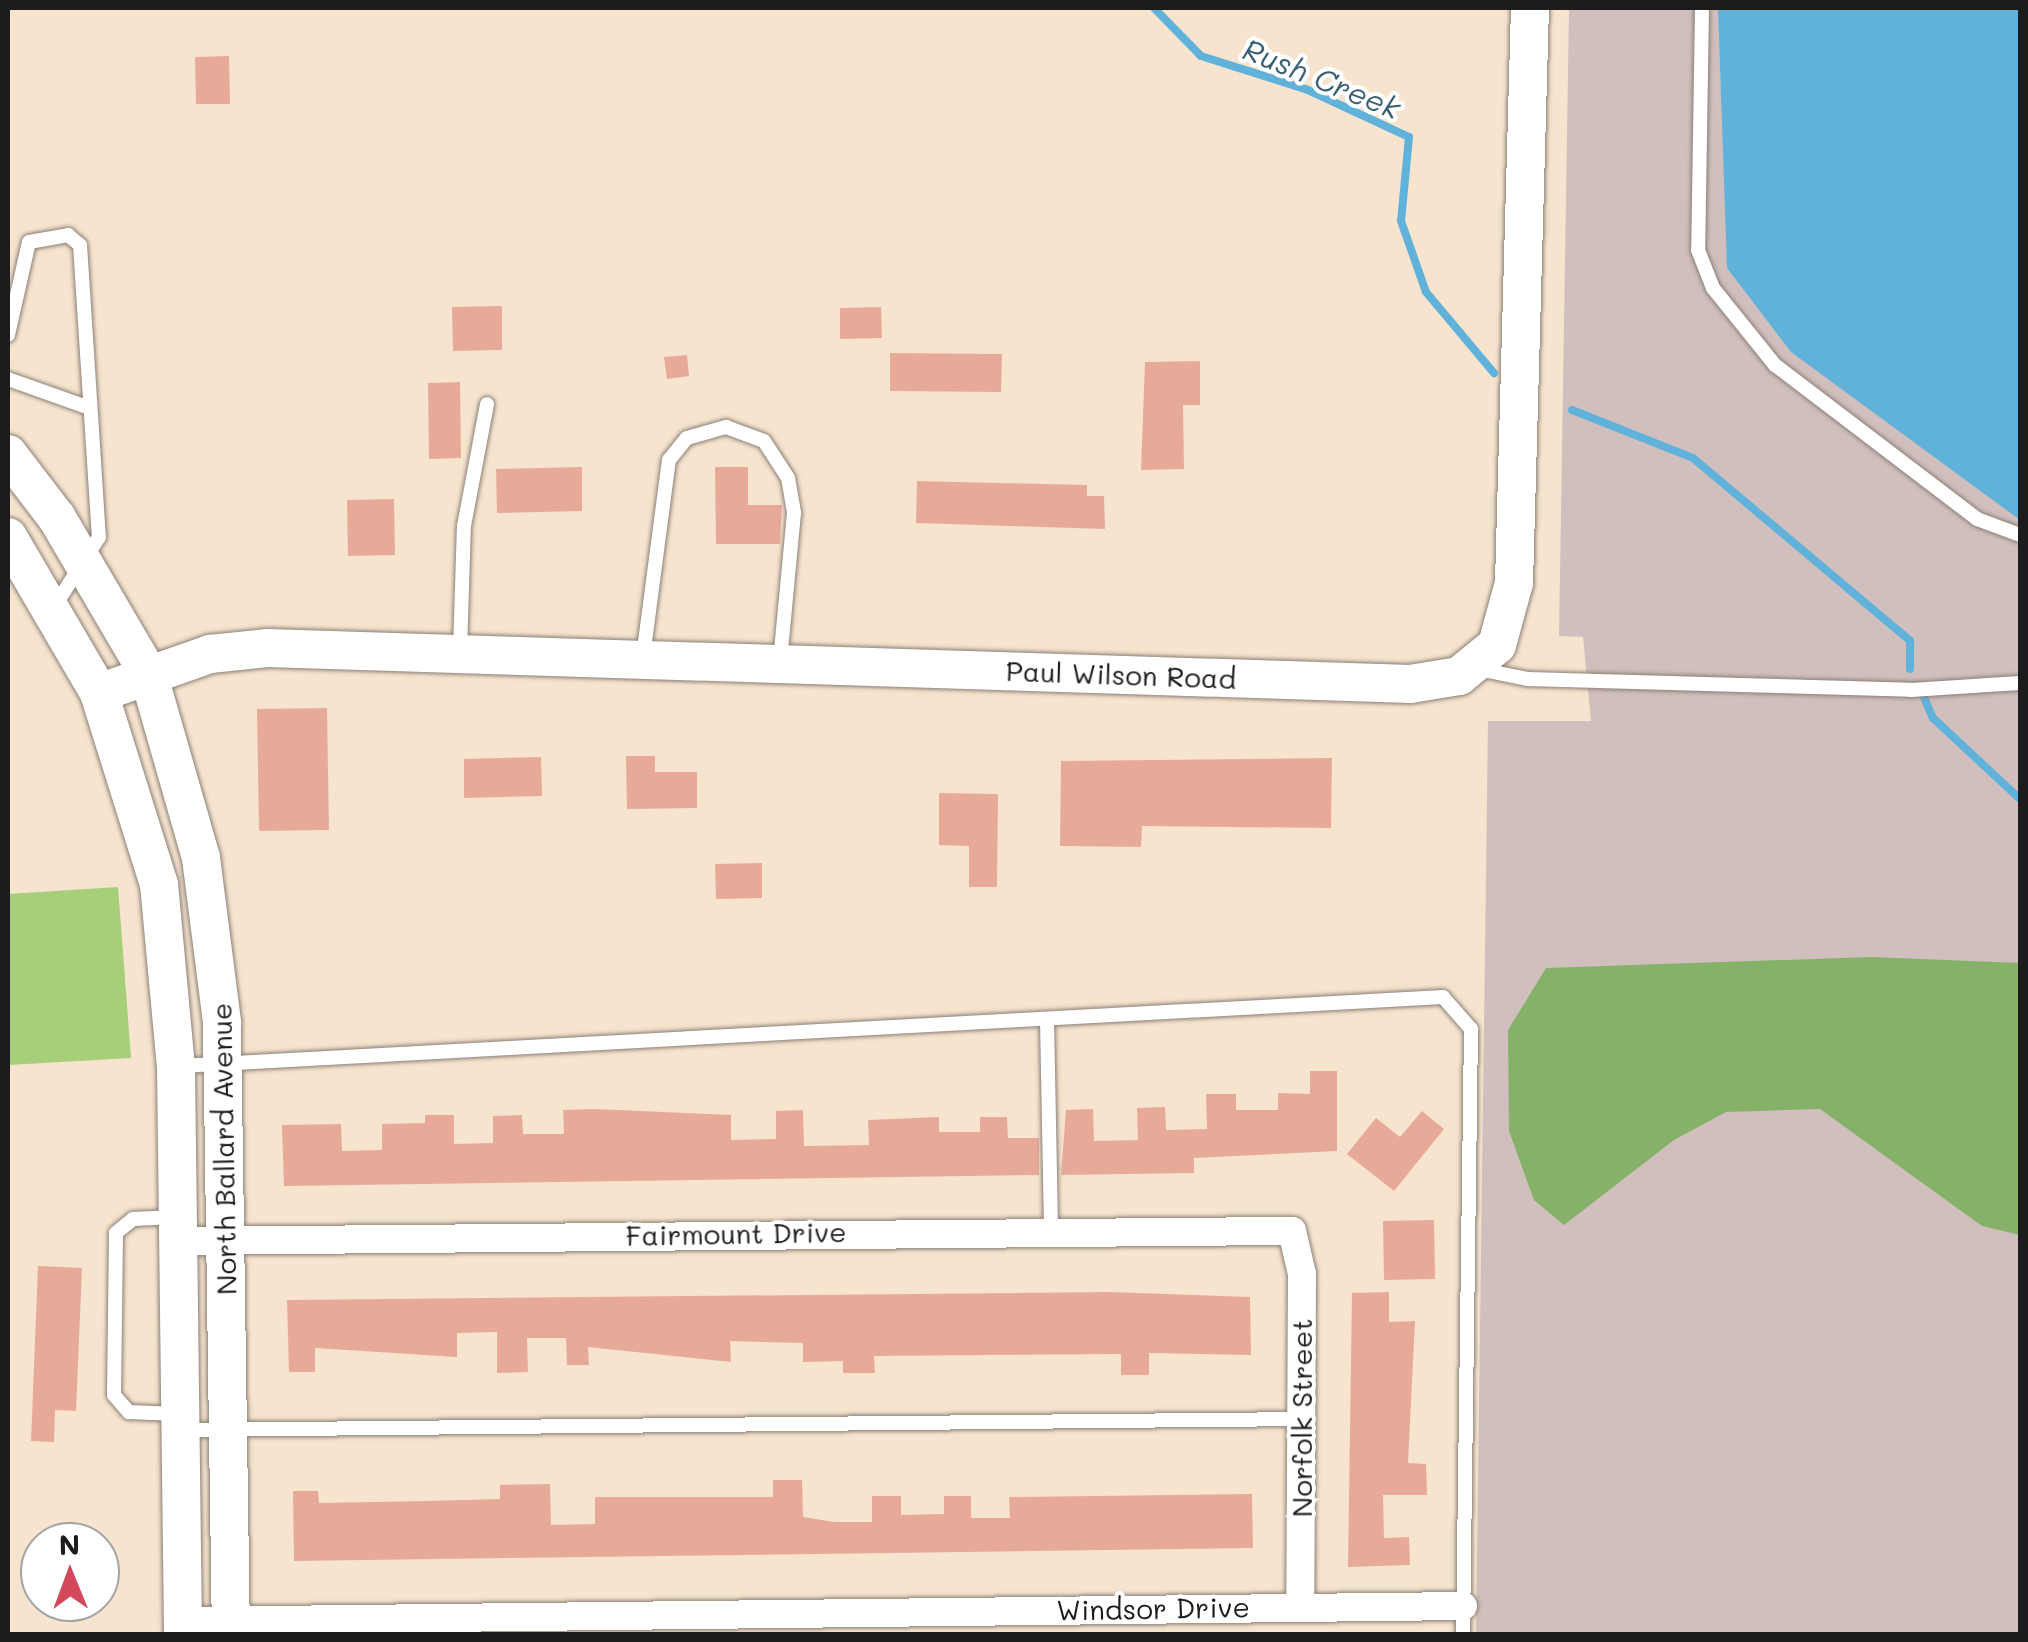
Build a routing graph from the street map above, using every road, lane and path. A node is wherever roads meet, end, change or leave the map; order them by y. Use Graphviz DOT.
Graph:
graph roads {
  1 [pos="1530,8"];
  2 [pos="1702,8"];
  3 [pos="8,335"];
  4 [pos="8,379"];
  5 [pos="487,404"];
  6 [pos="84,406"];
  7 [pos="8,454"];
  8 [pos="2020,536"];
  9 [pos="8,537"];
  10 [pos="85,562"];
  11 [pos="54,607"];
  12 [pos="460,652"];
  13 [pos="643,658"];
  14 [pos="780,662"];
  15 [pos="1472,668"];
  16 [pos="148,673"];
  17 [pos="2020,683"];
  18 [pos="99,692"];
  19 [pos="1047,1019"];
  20 [pos="224,1064"];
  21 [pos="176,1066"];
  22 [pos="180,1229"];
  23 [pos="1051,1230"];
  24 [pos="1292,1231"];
  25 [pos="226,1240"];
  26 [pos="1301,1419"];
  27 [pos="183,1422"];
  28 [pos="228,1430"];
  29 [pos="1300,1606"];
  30 [pos="1463,1606"];
  31 [pos="183,1628"];
  32 [pos="230,1628"];
  33 [pos="1463,1634"];
  1 -- 15 [label="main road"];
  2 -- 8 [label="lane"];
  3 -- 6 [label="lane"];
  4 -- 6 [label="lane"];
  5 -- 12 [label="lane"];
  6 -- 10 [label="lane"];
  7 -- 10 [label="main road, North Ballard Avenue"];
  9 -- 11 [label="main road, North Ballard Avenue"];
  10 -- 11 [label="lane"];
  10 -- 16 [label="main road, North Ballard Avenue"];
  11 -- 18 [label="main road, North Ballard Avenue"];
  12 -- 13 [label="main road, Paul Wilson Road"];
  12 -- 16 [label="main road, Paul Wilson Road"];
  13 -- 14 [label="main road, Paul Wilson Road"];
  13 -- 14 [label="lane"];
  14 -- 15 [label="main road, Paul Wilson Road"];
  15 -- 17 [label="lane"];
  16 -- 18 [label="main road, Paul Wilson Road"];
  16 -- 20 [label="main road, North Ballard Avenue"];
  18 -- 21 [label="main road, North Ballard Avenue"];
  19 -- 20 [label="lane"];
  19 -- 23 [label="lane"];
  19 -- 30 [label="lane"];
  20 -- 21 [label="lane"];
  20 -- 25 [label="main road, North Ballard Avenue"];
  21 -- 22 [label="main road, North Ballard Avenue"];
  22 -- 25 [label="street, Fairmount Drive"];
  22 -- 27 [label="main road, North Ballard Avenue"];
  22 -- 27 [label="lane"];
  23 -- 24 [label="street, Fairmount Drive"];
  23 -- 25 [label="street, Fairmount Drive"];
  24 -- 26 [label="street, Norfolk Street"];
  25 -- 28 [label="main road, North Ballard Avenue"];
  26 -- 28 [label="lane"];
  26 -- 29 [label="street, Norfolk Street"];
  27 -- 28 [label="lane"];
  27 -- 31 [label="main road, North Ballard Avenue"];
  28 -- 32 [label="main road, North Ballard Avenue"];
  29 -- 30 [label="street, Windsor Drive"];
  29 -- 32 [label="street, Windsor Drive"];
  30 -- 33 [label="lane"];
  31 -- 32 [label="street, Windsor Drive"];
}
